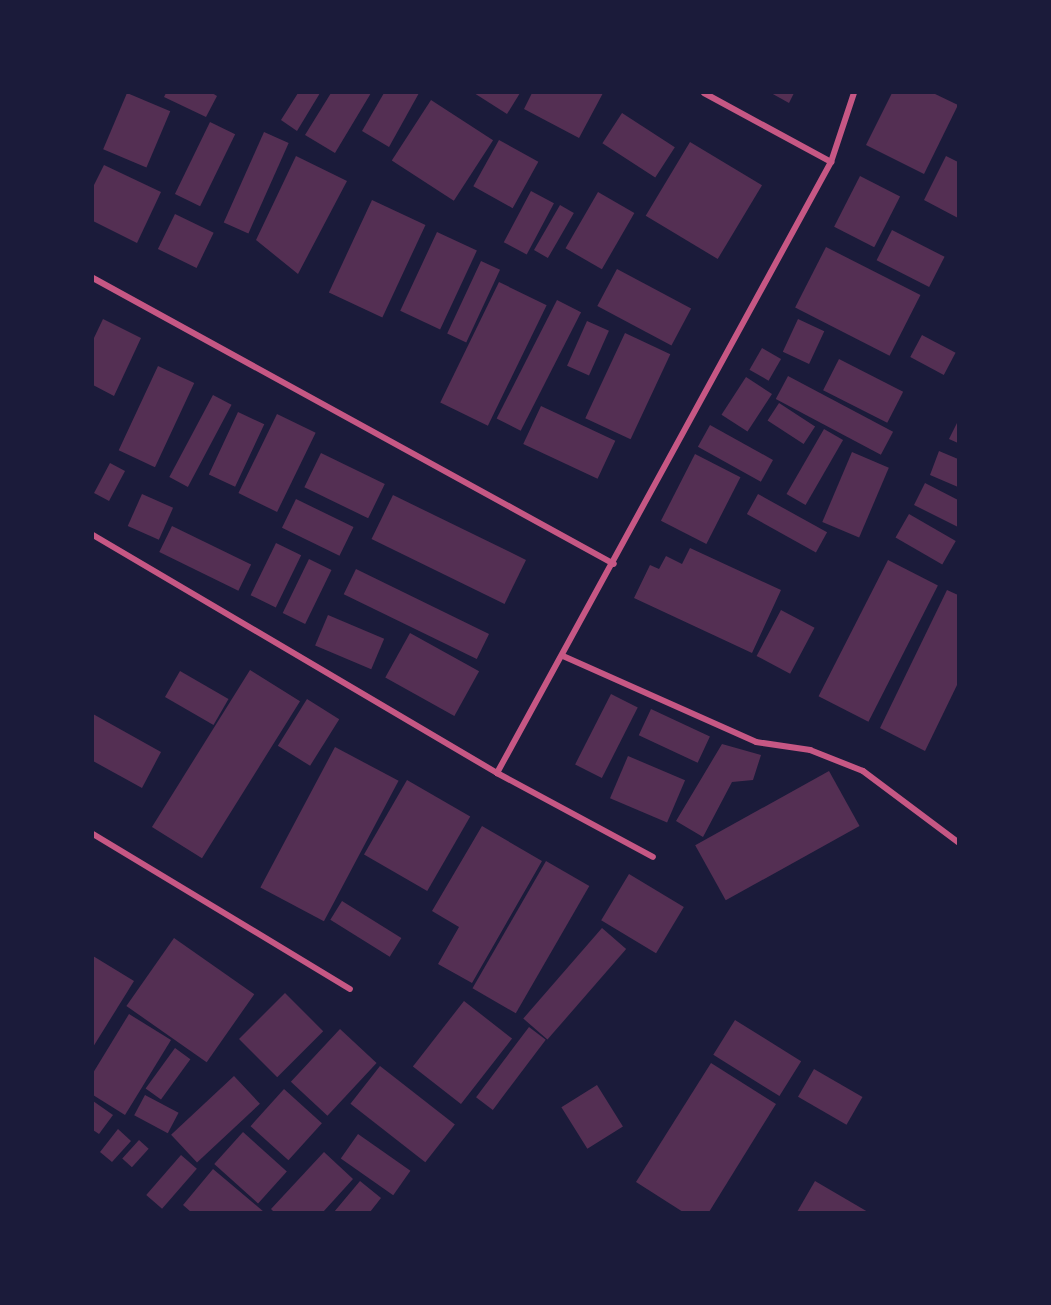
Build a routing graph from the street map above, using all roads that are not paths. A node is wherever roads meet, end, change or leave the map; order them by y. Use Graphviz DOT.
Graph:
graph roads {
  1 [pos="704,93"];
  2 [pos="854,93"];
  3 [pos="831,162"];
  4 [pos="93,278"];
  5 [pos="93,535"];
  6 [pos="614,564"];
  7 [pos="563,656"];
  8 [pos="497,772"];
  9 [pos="93,834"];
  10 [pos="958,842"];
  11 [pos="653,857"];
  12 [pos="350,989"];
  1 -- 3 [label="street"];
  2 -- 3 [label="street"];
  3 -- 6 [label="street"];
  4 -- 6 [label="street"];
  5 -- 8 [label="street"];
  6 -- 7 [label="street"];
  7 -- 8 [label="street"];
  7 -- 10 [label="street"];
  8 -- 11 [label="street"];
  9 -- 12 [label="street"];
}
